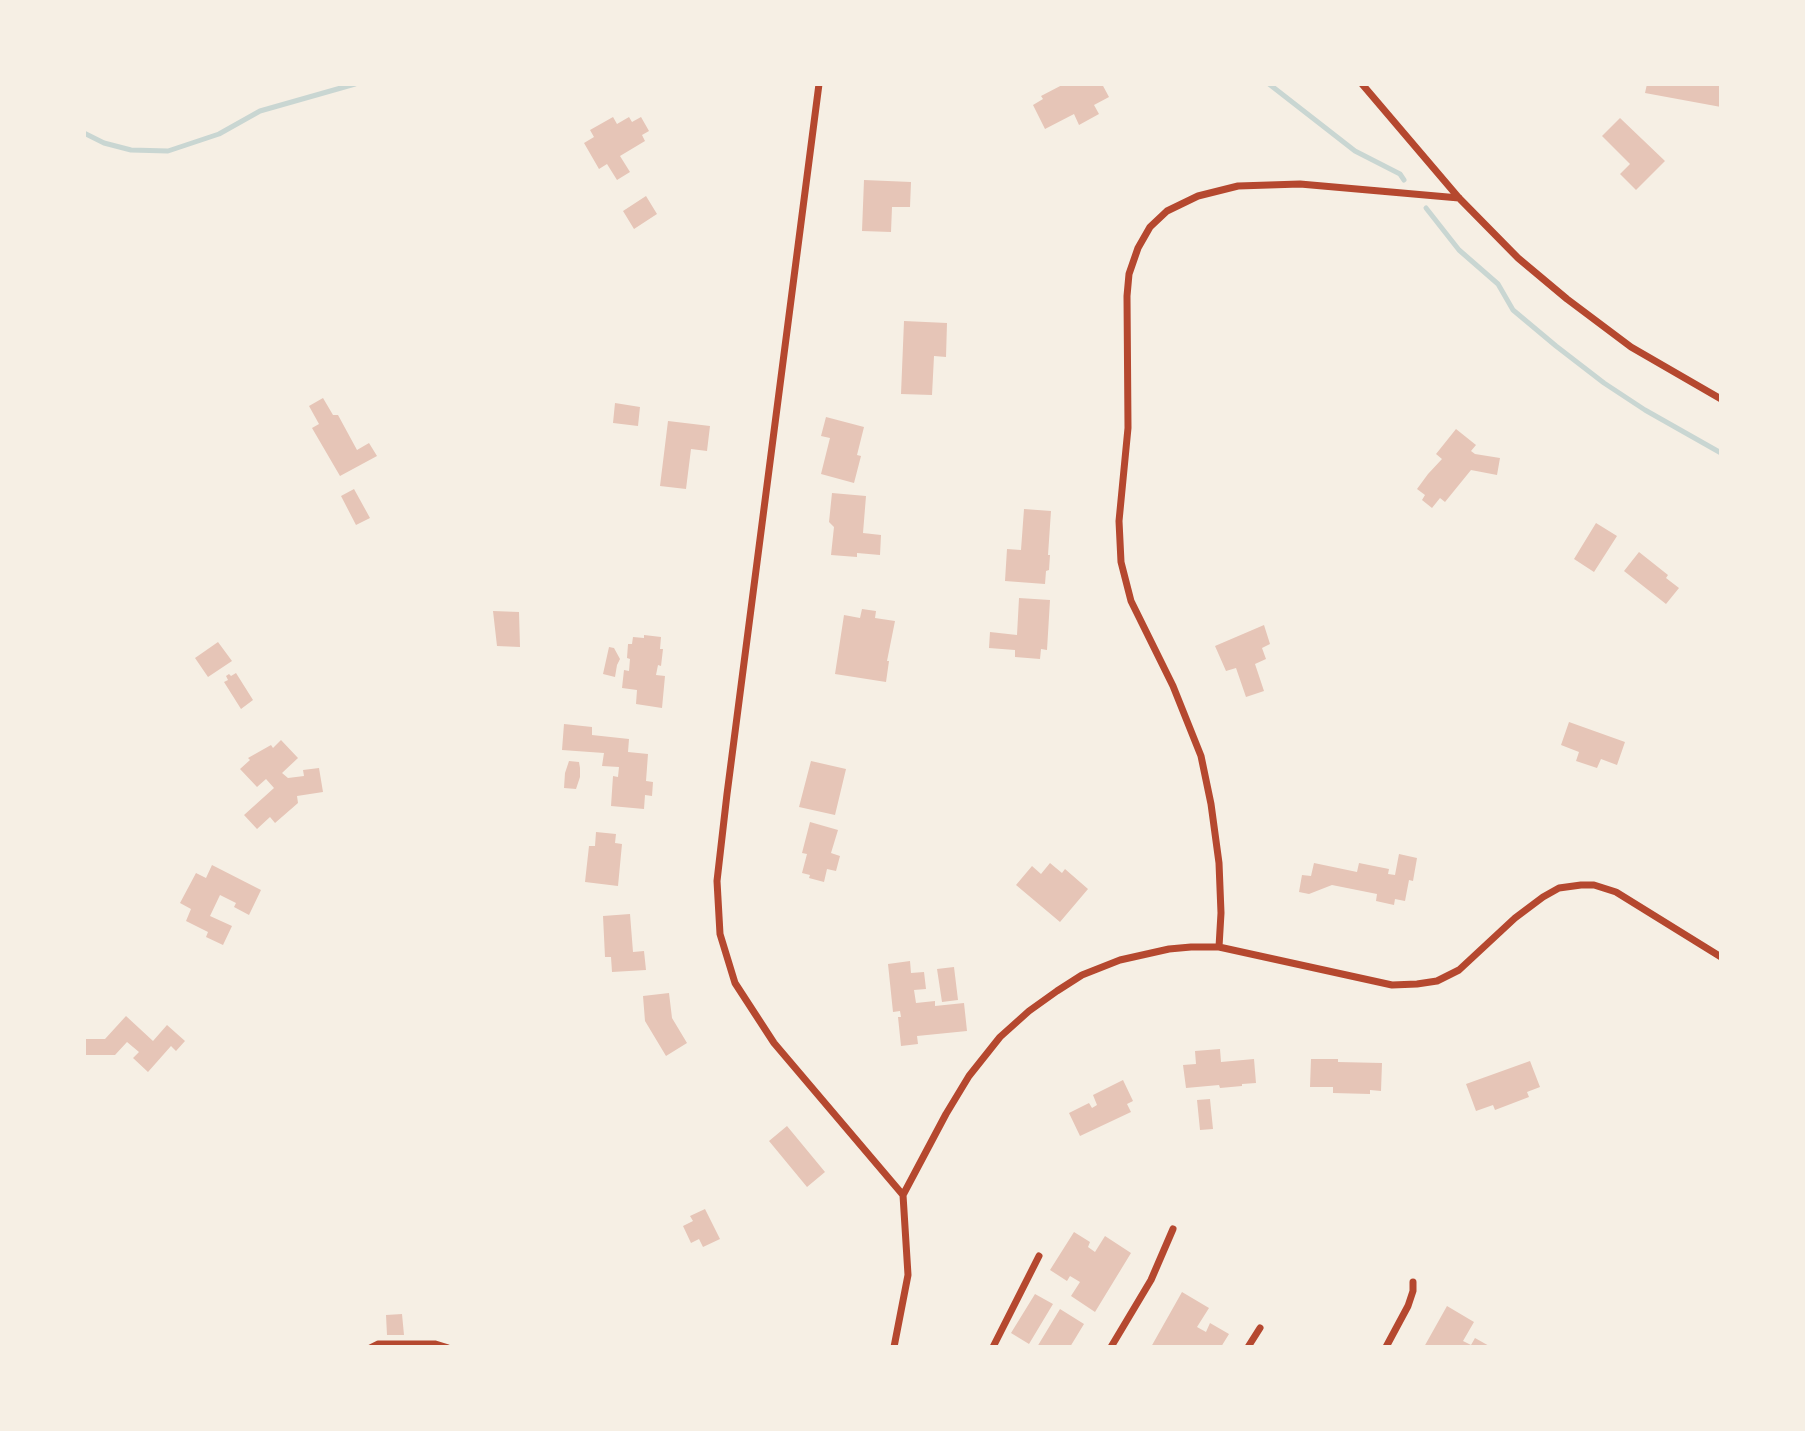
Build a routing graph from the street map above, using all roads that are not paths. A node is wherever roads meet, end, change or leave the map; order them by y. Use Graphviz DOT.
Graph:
graph roads {
  1 [pos="819,84"];
  2 [pos="1362,84"];
  3 [pos="1459,198"];
  4 [pos="1721,399"];
  5 [pos="1219,947"];
  6 [pos="1721,957"];
  7 [pos="903,1195"];
  8 [pos="1173,1229"];
  9 [pos="1039,1255"];
  10 [pos="1413,1282"];
  11 [pos="1260,1328"];
  12 [pos="370,1347"];
  13 [pos="448,1347"];
  14 [pos="894,1347"];
  15 [pos="993,1347"];
  16 [pos="1111,1347"];
  17 [pos="1248,1347"];
  18 [pos="1386,1347"];
  1 -- 7 [label="street"];
  2 -- 3 [label="street"];
  3 -- 4 [label="street"];
  3 -- 5 [label="street"];
  5 -- 6 [label="street"];
  5 -- 7 [label="street"];
  7 -- 14 [label="street"];
  8 -- 16 [label="street"];
  9 -- 15 [label="street"];
  10 -- 18 [label="street"];
  11 -- 17 [label="street"];
  12 -- 13 [label="lane"];
}
